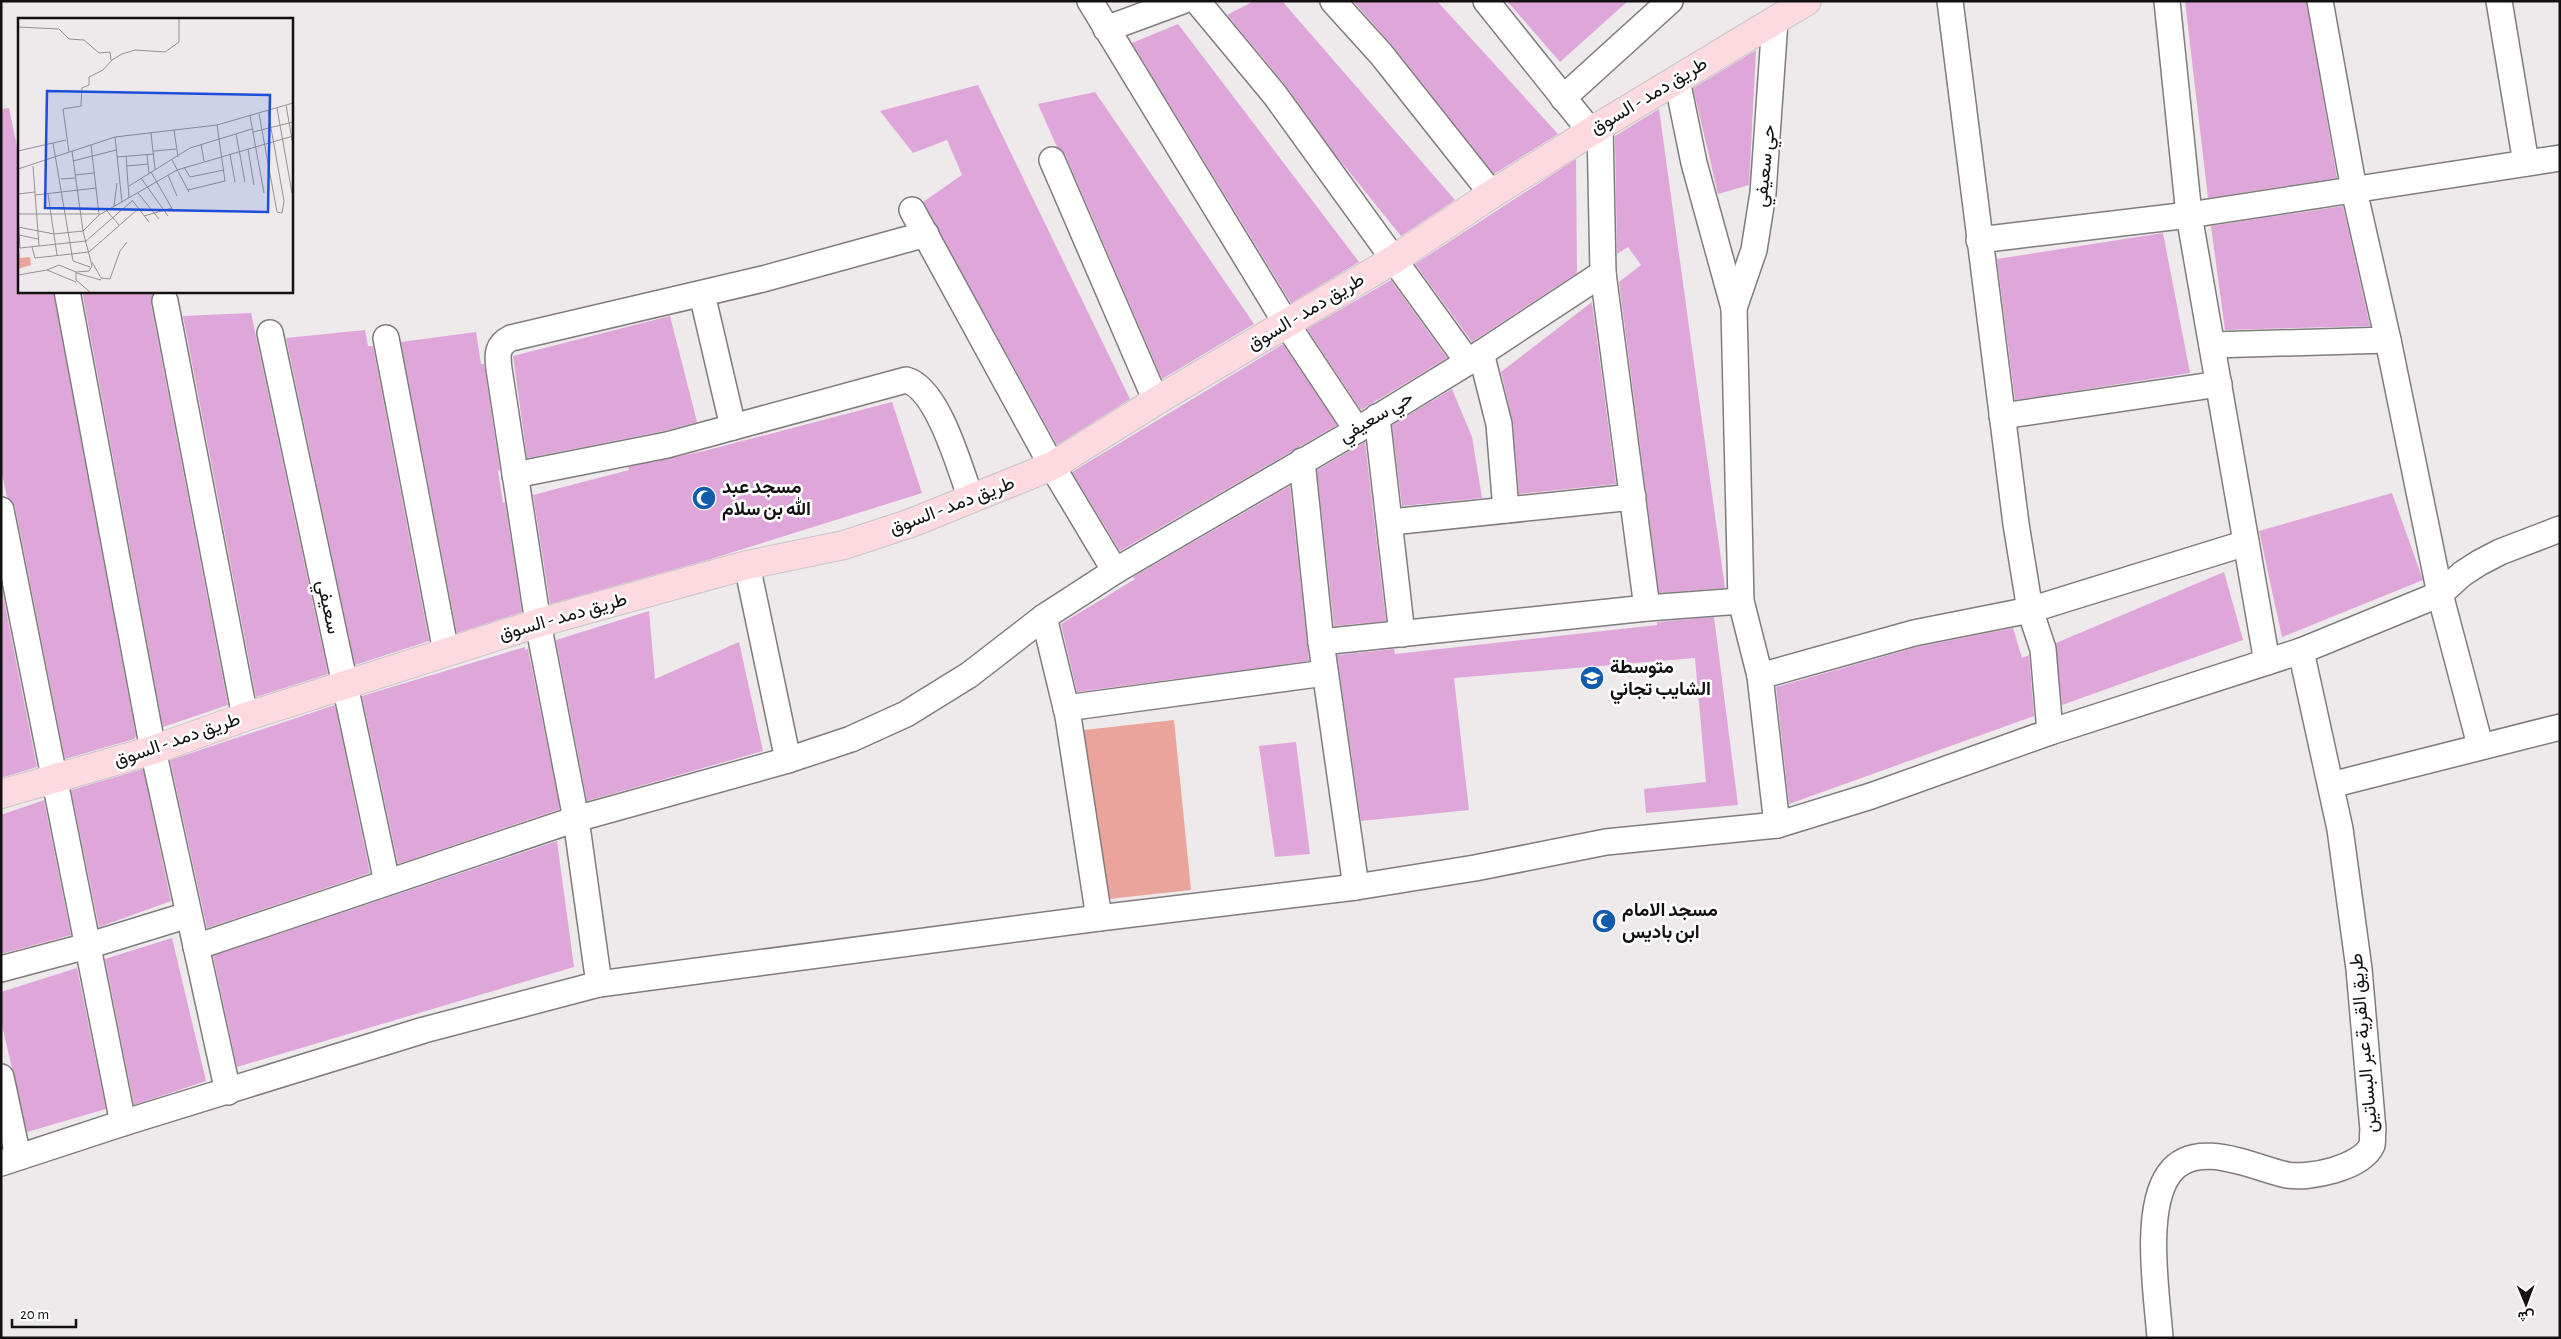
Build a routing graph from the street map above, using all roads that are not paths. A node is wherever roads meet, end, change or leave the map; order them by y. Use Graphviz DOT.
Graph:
graph roads {
  1 [pos="1090,1"];
  2 [pos="1182,1"];
  3 [pos="1197,1"];
  4 [pos="1333,1"];
  5 [pos="1670,1"];
  6 [pos="1807,1"];
  7 [pos="1950,1"];
  8 [pos="2168,1"];
  9 [pos="2320,1"];
  10 [pos="2499,1"];
  11 [pos="1493,4"];
  12 [pos="1775,21"];
  13 [pos="1106,28"];
  14 [pos="1677,80"];
  15 [pos="1563,98"];
  16 [pos="1595,129"];
  17 [pos="2560,158"];
  18 [pos="1052,160"];
  19 [pos="2526,163"];
  20 [pos="2354,190"];
  21 [pos="1492,194"];
  22 [pos="912,210"];
  23 [pos="2189,215"];
  24 [pos="926,234"];
  25 [pos="1979,240"];
  26 [pos="1394,260"];
  27 [pos="1603,273"];
  28 [pos="67,292"];
  29 [pos="702,294"];
  30 [pos="164,301"];
  31 [pos="1734,308"];
  32 [pos="1286,323"];
  33 [pos="270,333"];
  34 [pos="386,338"];
  35 [pos="2388,340"];
  36 [pos="2212,345"];
  37 [pos="1474,357"];
  38 [pos="2219,384"];
  39 [pos="1156,401"];
  40 [pos="2002,416"];
  41 [pos="1367,423"];
  42 [pos="733,427"];
  43 [pos="1302,461"];
  44 [pos="1052,466"];
  45 [pos="515,475"];
  46 [pos="1633,497"];
  47 [pos="971,499"];
  48 [pos="1,510"];
  49 [pos="1506,510"];
  50 [pos="1391,522"];
  51 [pos="2560,530"];
  52 [pos="2246,543"];
  53 [pos="747,565"];
  54 [pos="1115,570"];
  55 [pos="2440,594"];
  56 [pos="1741,601"];
  57 [pos="1647,608"];
  58 [pos="2030,610"];
  59 [pos="1044,617"];
  60 [pos="538,623"];
  61 [pos="1402,634"];
  62 [pos="1320,642"];
  63 [pos="2301,651"];
  64 [pos="446,652"];
  65 [pos="2267,662"];
  66 [pos="1325,673"];
  67 [pos="1760,676"];
  68 [pos="345,684"];
  69 [pos="1066,708"];
  70 [pos="245,717"];
  71 [pos="2560,727"];
  72 [pos="2050,732"];
  73 [pos="2480,745"];
  74 [pos="152,750"];
  75 [pos="788,760"];
  76 [pos="56,778"];
  77 [pos="2331,785"];
  78 [pos="1,794"];
  79 [pos="576,820"];
  80 [pos="1777,825"];
  81 [pos="387,882"];
  82 [pos="1356,886"];
  83 [pos="188,915"];
  84 [pos="1099,918"];
  85 [pos="87,946"];
  86 [pos="196,947"];
  87 [pos="1,968"];
  88 [pos="600,984"];
  89 [pos="1,1077"];
  90 [pos="228,1092"];
  91 [pos="123,1123"];
  92 [pos="9,1160"];
  93 [pos="2160,1338"];
  1 -- 13 [label="street"];
  2 -- 13 [label="street"];
  3 -- 26 [label="street"];
  4 -- 21 [label="street"];
  5 -- 15 [label="street"];
  6 -- 12 [label="main road, طريق دمد - السوق"];
  7 -- 25 [label="street"];
  8 -- 23 [label="street"];
  9 -- 20 [label="street"];
  10 -- 19 [label="street"];
  11 -- 15 [label="street"];
  12 -- 14 [label="main road, طريق دمد - السوق"];
  12 -- 31 [label="street, حي سعيفي"];
  13 -- 32 [label="street"];
  14 -- 16 [label="main road, طريق دمد - السوق"];
  14 -- 31 [label="street"];
  15 -- 16 [label="street"];
  16 -- 21 [label="main road, طريق دمد - السوق"];
  16 -- 27 [label="street"];
  17 -- 19 [label="street"];
  18 -- 39 [label="street"];
  19 -- 20 [label="street"];
  20 -- 23 [label="street"];
  20 -- 35 [label="street"];
  21 -- 26 [label="main road, طريق دمد - السوق"];
  22 -- 24 [label="street"];
  23 -- 25 [label="street"];
  23 -- 36 [label="street"];
  24 -- 29 [label="street"];
  24 -- 44 [label="street"];
  25 -- 40 [label="street"];
  26 -- 32 [label="main road, طريق دمد - السوق"];
  26 -- 37 [label="street"];
  27 -- 37 [label="street, حي سعيفي"];
  27 -- 46 [label="street"];
  28 -- 74 [label="street"];
  29 -- 42 [label="street"];
  29 -- 45 [label="street"];
  30 -- 70 [label="street"];
  31 -- 56 [label="street"];
  32 -- 39 [label="main road, طريق دمد - السوق"];
  32 -- 41 [label="street"];
  33 -- 68 [label="street, سعيفي"];
  34 -- 64 [label="street"];
  35 -- 36 [label="street"];
  35 -- 55 [label="street"];
  36 -- 38 [label="street"];
  37 -- 41 [label="street, حي سعيفي"];
  37 -- 49 [label="street"];
  38 -- 40 [label="street"];
  38 -- 52 [label="street"];
  39 -- 44 [label="main road, طريق دمد - السوق"];
  40 -- 58 [label="street"];
  41 -- 43 [label="street, حي سعيفي"];
  41 -- 50 [label="street"];
  42 -- 45 [label="street"];
  42 -- 47 [label="street"];
  43 -- 54 [label="street, حي سعيفي"];
  43 -- 62 [label="street"];
  44 -- 47 [label="main road, طريق دمد - السوق"];
  44 -- 54 [label="street"];
  45 -- 60 [label="street"];
  46 -- 49 [label="street"];
  46 -- 57 [label="street"];
  47 -- 53 [label="main road, طريق دمد - السوق"];
  48 -- 76 [label="street"];
  49 -- 50 [label="street"];
  50 -- 61 [label="street"];
  51 -- 55 [label="street"];
  52 -- 58 [label="street"];
  52 -- 65 [label="street"];
  53 -- 60 [label="main road, طريق دمد - السوق"];
  53 -- 75 [label="street"];
  54 -- 59 [label="street, حي سعيفي"];
  55 -- 63 [label="street"];
  55 -- 73 [label="street"];
  56 -- 57 [label="street"];
  56 -- 67 [label="street"];
  57 -- 61 [label="street"];
  58 -- 67 [label="street"];
  58 -- 72 [label="street"];
  59 -- 69 [label="street"];
  59 -- 75 [label="street, حي سعيفي"];
  60 -- 64 [label="main road, طريق دمد - السوق"];
  60 -- 79 [label="street"];
  61 -- 62 [label="street"];
  62 -- 66 [label="street"];
  63 -- 65 [label="street"];
  63 -- 77 [label="street, طريق القرية عبر البساتين"];
  64 -- 68 [label="main road, طريق دمد - السوق"];
  65 -- 72 [label="street"];
  66 -- 69 [label="street"];
  66 -- 82 [label="street"];
  67 -- 80 [label="street"];
  68 -- 70 [label="main road, طريق دمد - السوق"];
  68 -- 81 [label="street, سعيفي"];
  69 -- 84 [label="street"];
  70 -- 74 [label="main road, طريق دمد - السوق"];
  71 -- 73 [label="street"];
  72 -- 80 [label="street"];
  73 -- 77 [label="street"];
  74 -- 76 [label="main road, طريق دمد - السوق"];
  74 -- 83 [label="street"];
  75 -- 79 [label="street, حي سعيفي"];
  76 -- 78 [label="main road, طريق دمد - السوق"];
  76 -- 85 [label="street"];
  77 -- 93 [label="street, طريق القرية عبر البساتين"];
  79 -- 81 [label="street, حي سعيفي"];
  79 -- 88 [label="street"];
  80 -- 82 [label="street"];
  81 -- 86 [label="street, حي سعيفي"];
  82 -- 84 [label="street"];
  83 -- 85 [label="street"];
  83 -- 86 [label="street"];
  84 -- 88 [label="street"];
  85 -- 87 [label="street"];
  85 -- 91 [label="street"];
  86 -- 90 [label="street"];
  88 -- 90 [label="street"];
  89 -- 92 [label="street"];
  90 -- 91 [label="street"];
  91 -- 92 [label="street"];
}
